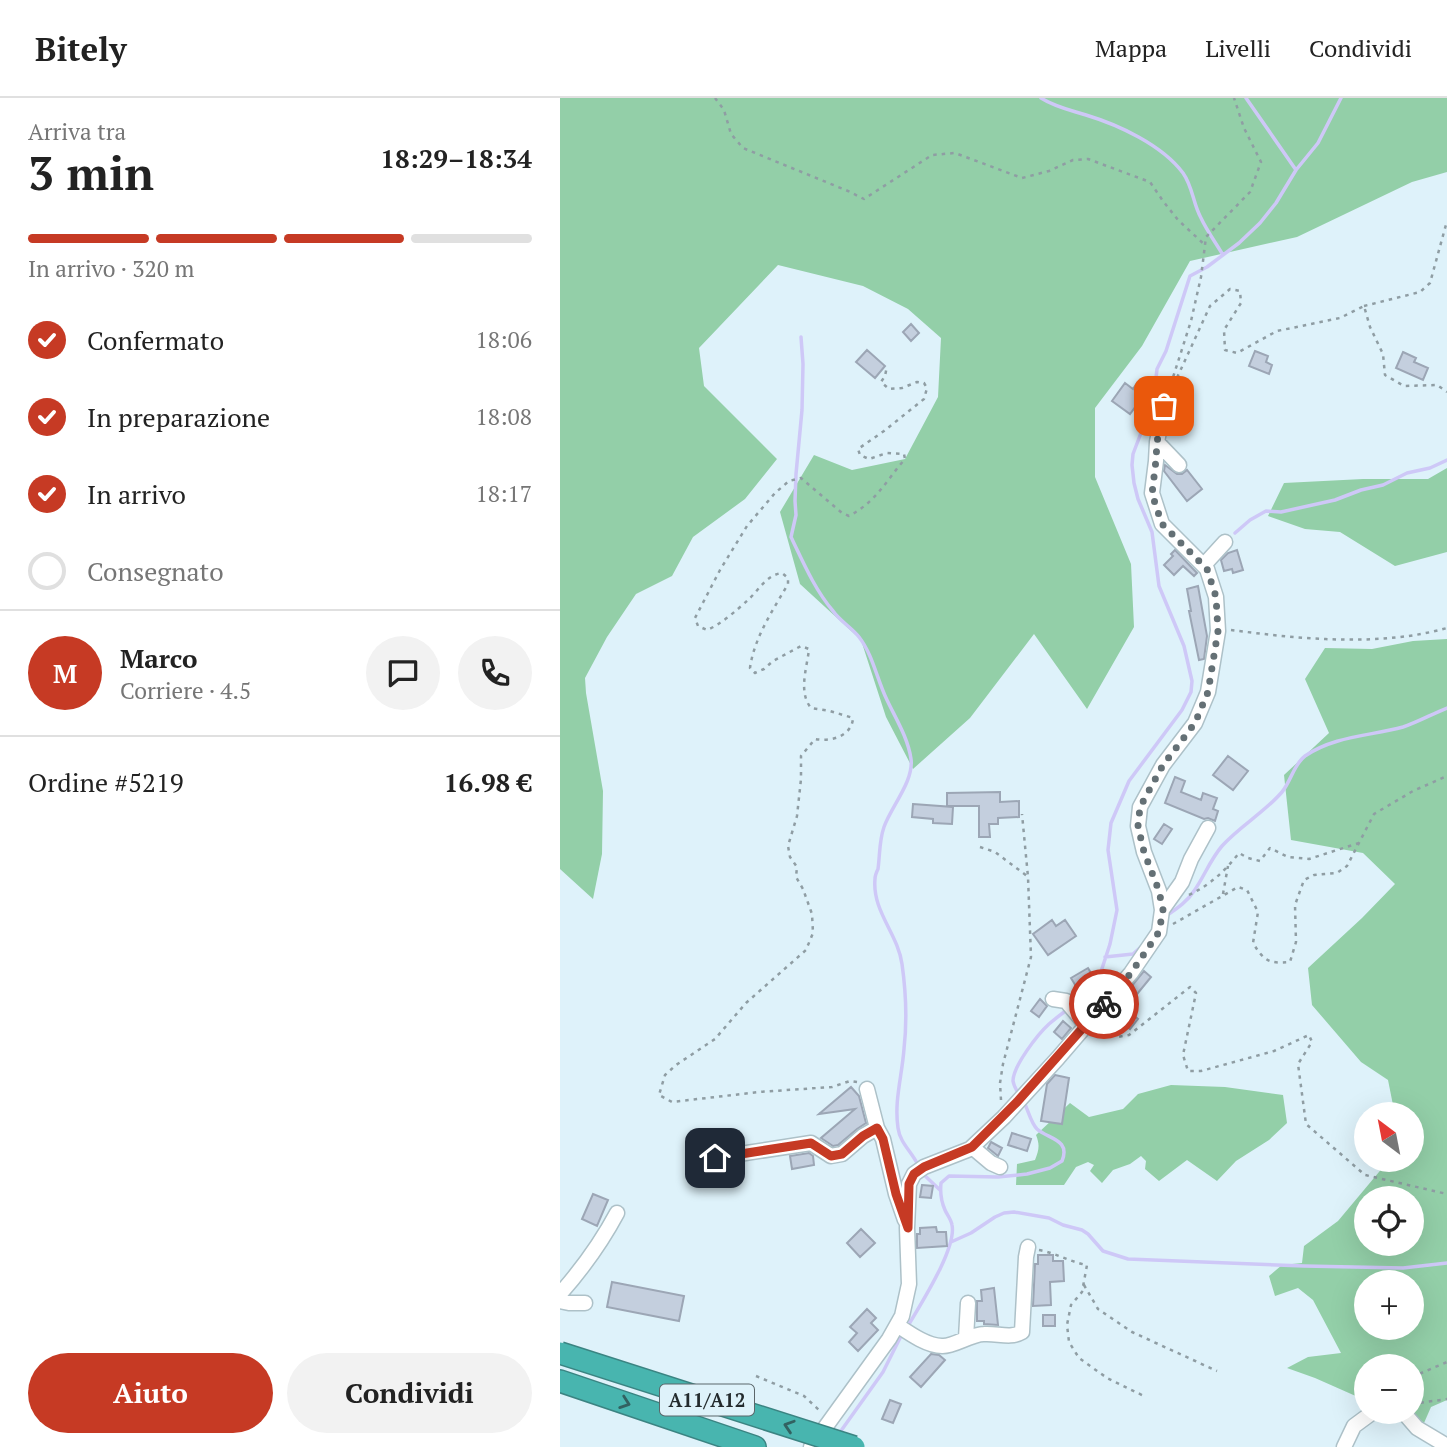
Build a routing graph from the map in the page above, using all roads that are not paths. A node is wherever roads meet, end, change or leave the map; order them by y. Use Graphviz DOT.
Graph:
graph roads {
  1 [pos="1158,402"];
  2 [pos="1157,442"];
  3 [pos="1179,465"];
  4 [pos="1226,542"];
  5 [pos="1204,565"];
  6 [pos="1208,828"];
  7 [pos="1162,912"];
  8 [pos="1065,1004"];
  9 [pos="1088,1022"];
  10 [pos="867,1089"];
  11 [pos="877,1128"];
  12 [pos="972,1147"];
  13 [pos="694,1161"];
  14 [pos="1000,1167"];
  15 [pos="617,1213"];
  16 [pos="908,1228"];
  17 [pos="1028,1250"];
  18 [pos="560,1294"];
  19 [pos="560,1301"];
  20 [pos="585,1303"];
  21 [pos="968,1303"];
  22 [pos="902,1328"];
  23 [pos="966,1338"];
  24 [pos="560,1353"];
  25 [pos="560,1381"];
  26 [pos="1357,1424"];
  27 [pos="1414,1424"];
  28 [pos="1447,1446"];
  29 [pos="755,1447"];
  30 [pos="811,1447"];
  31 [pos="854,1447"];
  32 [pos="1344,1447"];
  1 -- 2 [label="street"];
  2 -- 3 [label="street"];
  2 -- 5 [label="street"];
  4 -- 5 [label="street"];
  5 -- 7 [label="street"];
  6 -- 7 [label="street"];
  7 -- 9 [label="street"];
  8 -- 9 [label="street"];
  9 -- 12 [label="street"];
  10 -- 11 [label="street"];
  11 -- 13 [label="street"];
  11 -- 16 [label="street"];
  12 -- 14 [label="street"];
  12 -- 16 [label="street"];
  15 -- 18 [label="street"];
  16 -- 22 [label="street"];
  17 -- 23 [label="street"];
  19 -- 20 [label="street"];
  21 -- 23 [label="street"];
  22 -- 23 [label="street"];
  22 -- 30 [label="street"];
  31 -- 24 [label="highway, A11/A12, one-way, bridge"];
  25 -- 29 [label="highway, A11/A12, one-way"];
  26 -- 32 [label="street"];
  27 -- 28 [label="street"];
}
